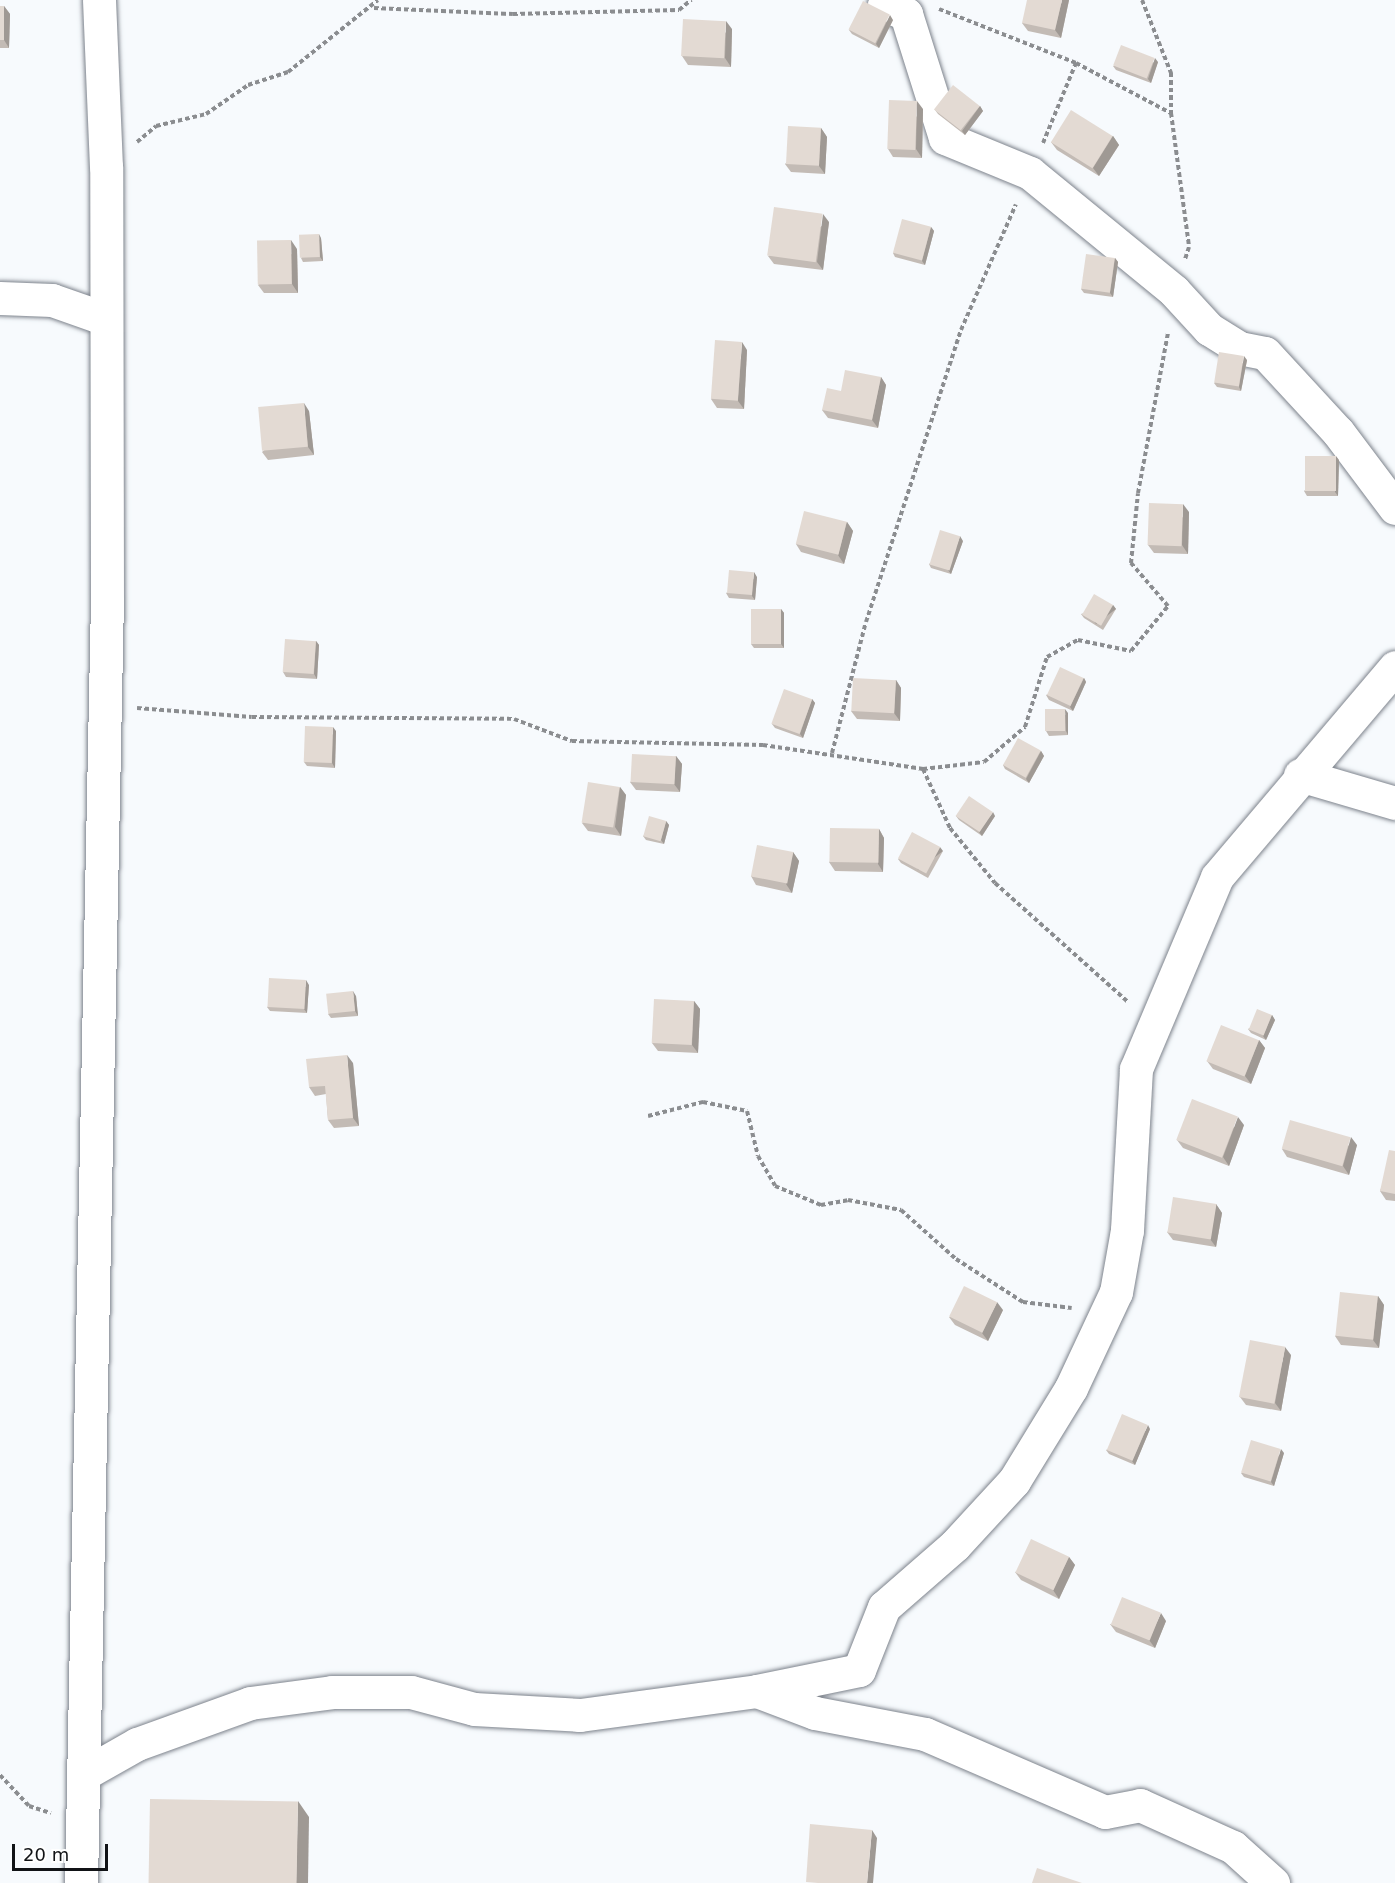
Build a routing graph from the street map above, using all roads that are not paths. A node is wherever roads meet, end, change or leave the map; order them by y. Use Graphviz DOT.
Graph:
graph roads {
  1 [pos="99,0"];
  2 [pos="886,0"];
  3 [pos="0,298"];
  4 [pos="106,319"];
  5 [pos="1395,508"];
  6 [pos="1395,666"];
  7 [pos="1300,775"];
  8 [pos="1395,803"];
  9 [pos="860,1670"];
  10 [pos="757,1691"];
  11 [pos="814,1713"];
  12 [pos="84,1774"];
  13 [pos="81,1883"];
  14 [pos="1273,1883"];
  1 -- 4 [label="street"];
  2 -- 5 [label="street"];
  3 -- 4 [label="street"];
  4 -- 12 [label="street"];
  6 -- 7 [label="street"];
  7 -- 8 [label="street"];
  7 -- 9 [label="street"];
  9 -- 10 [label="street"];
  9 -- 11 [label="street"];
  10 -- 11 [label="street"];
  10 -- 12 [label="street"];
  11 -- 14 [label="street"];
  12 -- 13 [label="street"];
}
